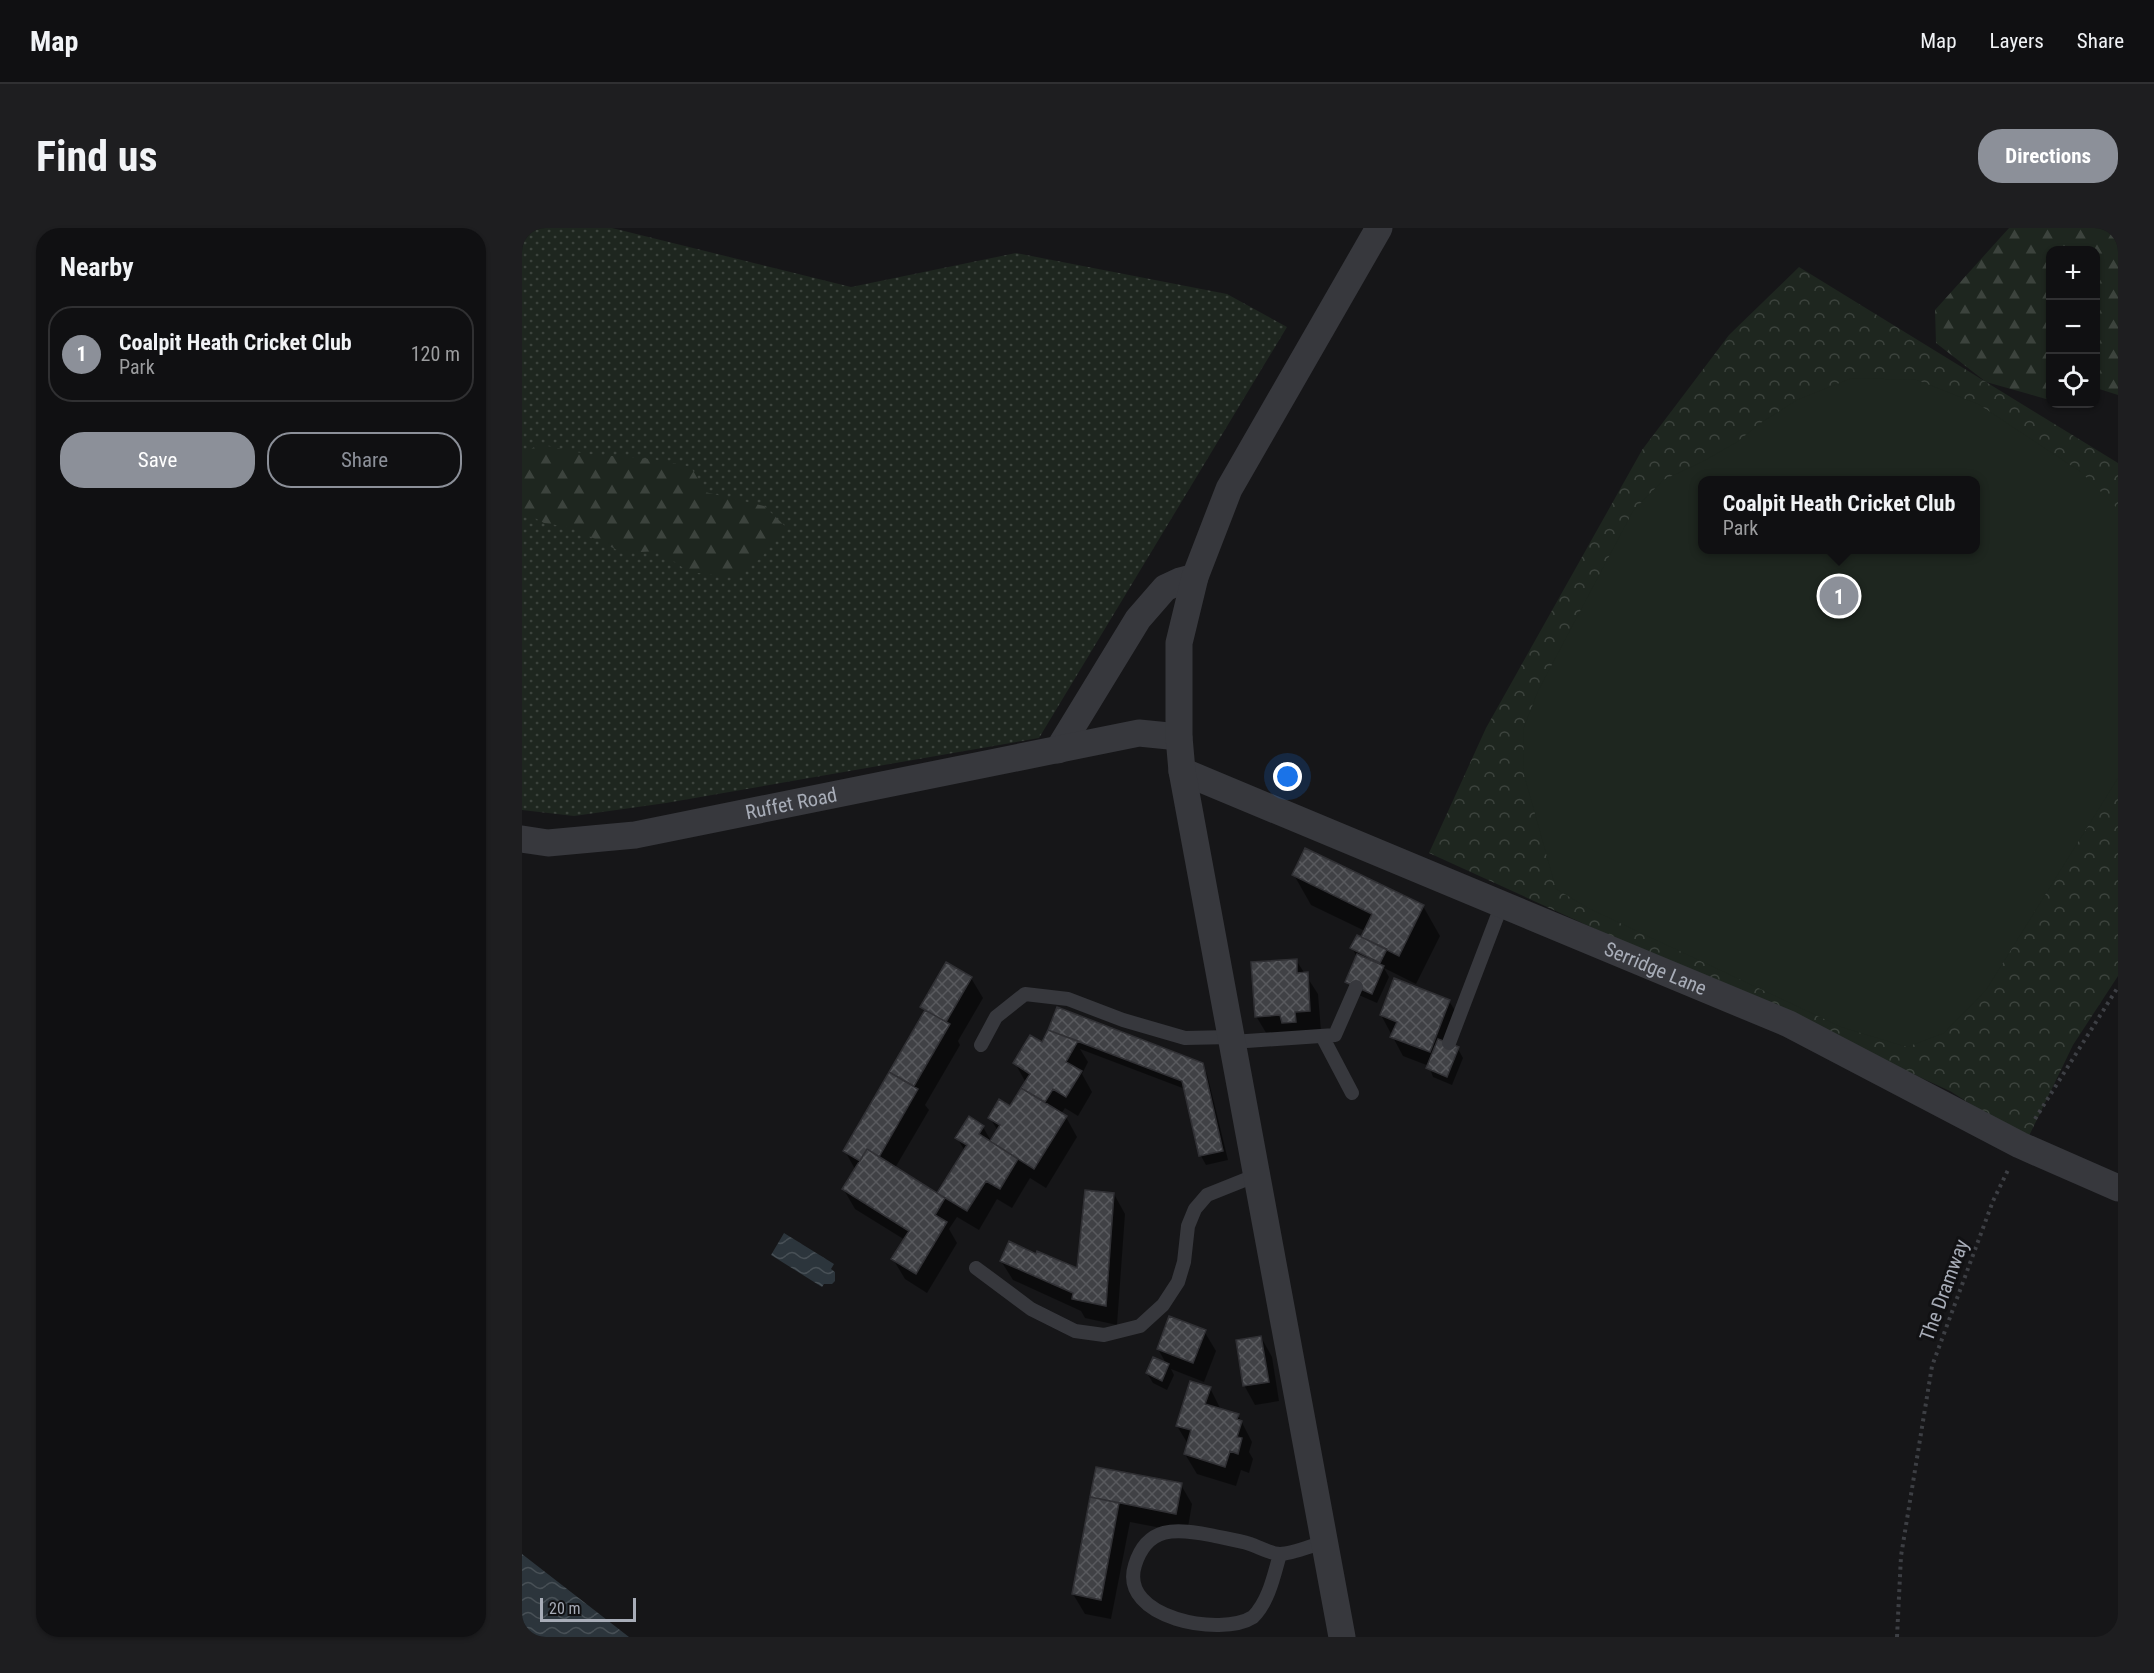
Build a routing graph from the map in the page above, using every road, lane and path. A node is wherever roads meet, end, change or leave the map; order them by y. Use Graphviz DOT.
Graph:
graph roads {
  1 [pos="1379,228"];
  2 [pos="1195,578"];
  3 [pos="1179,737"];
  4 [pos="1058,750"];
  5 [pos="1182,771"];
  6 [pos="522,838"];
  7 [pos="1502,904"];
  8 [pos="1356,987"];
  9 [pos="2118,987"];
  10 [pos="1322,1036"];
  11 [pos="1232,1039"];
  12 [pos="1449,1043"];
  13 [pos="981,1045"];
  14 [pos="1352,1093"];
  15 [pos="2019,1145"];
  16 [pos="1257,1175"];
  17 [pos="2118,1188"];
  18 [pos="976,1268"];
  19 [pos="1325,1542"];
  20 [pos="1280,1554"];
  21 [pos="1342,1637"];
  22 [pos="1896,1637"];
  1 -- 2 [label="street"];
  2 -- 3 [label="street"];
  2 -- 4 [label="street"];
  3 -- 4 [label="street, Ruffet Road"];
  3 -- 5 [label="street"];
  4 -- 6 [label="street, Ruffet Road"];
  5 -- 7 [label="street, Serridge Lane"];
  5 -- 11 [label="street"];
  7 -- 12 [label="lane"];
  7 -- 15 [label="street, Serridge Lane"];
  8 -- 10 [label="lane"];
  9 -- 15 [label="path, The Dramway"];
  10 -- 11 [label="lane"];
  10 -- 14 [label="lane"];
  11 -- 13 [label="lane"];
  11 -- 16 [label="street"];
  15 -- 17 [label="street, Serridge Lane"];
  15 -- 22 [label="path, The Dramway"];
  16 -- 18 [label="lane"];
  16 -- 19 [label="street"];
  19 -- 20 [label="lane"];
  19 -- 21 [label="street"];
  20 -- 20 [label="lane"];
}
